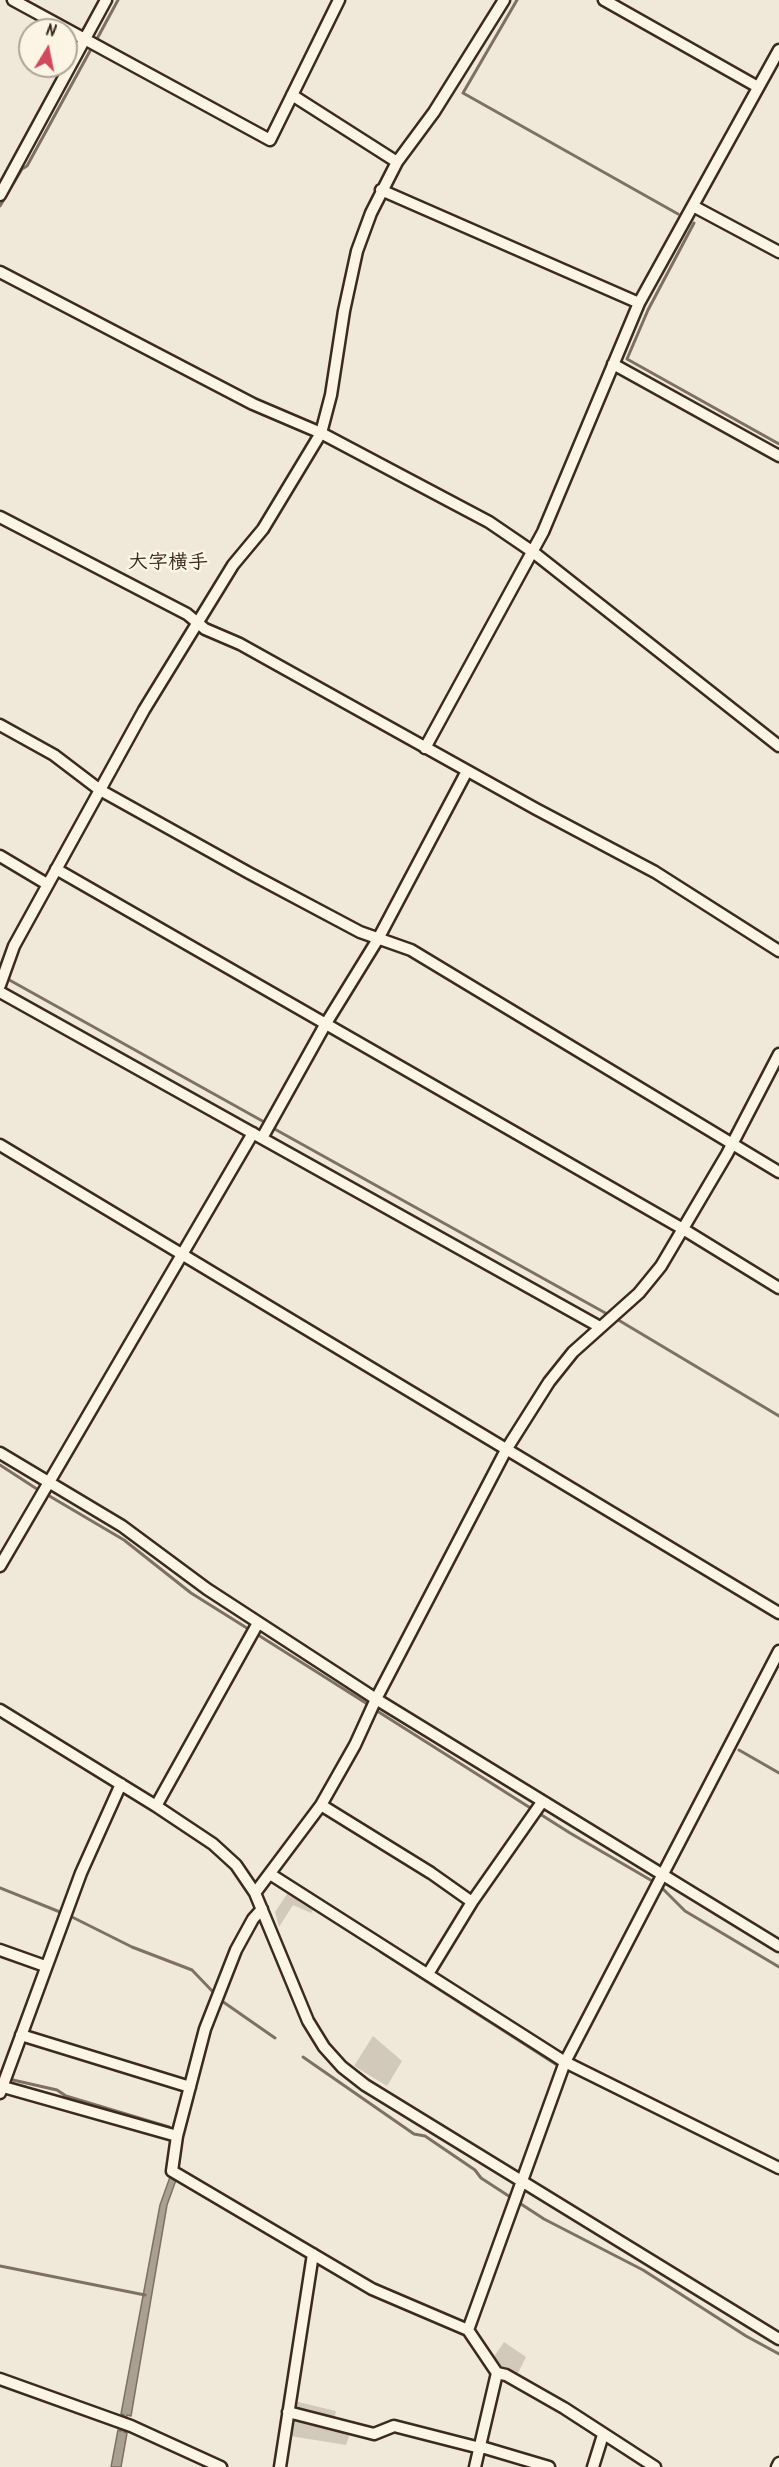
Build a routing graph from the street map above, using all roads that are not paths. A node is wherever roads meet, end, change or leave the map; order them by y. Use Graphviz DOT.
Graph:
graph roads {
  1 [pos="13,0"];
  2 [pos="106,0"];
  3 [pos="339,0"];
  4 [pos="504,0"];
  5 [pos="604,0"];
  6 [pos="85,39"];
  7 [pos="779,50"];
  8 [pos="758,87"];
  9 [pos="292,95"];
  10 [pos="397,162"];
  11 [pos="381,190"];
  12 [pos="0,195"];
  13 [pos="693,206"];
  14 [pos="779,252"];
  15 [pos="0,272"];
  16 [pos="639,303"];
  17 [pos="613,364"];
  18 [pos="321,433"];
  19 [pos="779,456"];
  20 [pos="0,517"];
  21 [pos="533,552"];
  22 [pos="196,622"];
  23 [pos="0,725"];
  24 [pos="779,746"];
  25 [pos="424,748"];
  26 [pos="467,771"];
  27 [pos="100,790"];
  28 [pos="0,856"];
  29 [pos="56,869"];
  30 [pos="47,884"];
  31 [pos="378,939"];
  32 [pos="779,951"];
  33 [pos="1,982"];
  34 [pos="325,1025"];
  35 [pos="779,1054"];
  36 [pos="260,1134"];
  37 [pos="732,1144"];
  38 [pos="0,1145"];
  39 [pos="779,1172"];
  40 [pos="683,1229"];
  41 [pos="182,1254"];
  42 [pos="779,1288"];
  43 [pos="603,1325"];
  44 [pos="506,1450"];
  45 [pos="0,1453"];
  46 [pos="47,1483"];
  47 [pos="0,1566"];
  48 [pos="779,1613"];
  49 [pos="258,1623"];
  50 [pos="779,1651"];
  51 [pos="376,1699"];
  52 [pos="0,1710"];
  53 [pos="121,1784"];
  54 [pos="321,1805"];
  55 [pos="156,1806"];
  56 [pos="538,1808"];
  57 [pos="270,1874"];
  58 [pos="660,1883"];
  59 [pos="255,1893"];
  60 [pos="472,1902"];
  61 [pos="262,1909"];
  62 [pos="779,1946"];
  63 [pos="0,1950"];
  64 [pos="45,1966"];
  65 [pos="428,1974"];
  66 [pos="21,2035"];
  67 [pos="565,2062"];
  68 [pos="3,2083"];
  69 [pos="190,2087"];
  70 [pos="177,2136"];
  71 [pos="779,2168"];
  72 [pos="523,2181"];
  73 [pos="312,2254"];
  74 [pos="468,2330"];
  75 [pos="779,2339"];
  76 [pos="497,2373"];
  77 [pos="0,2379"];
  78 [pos="288,2412"];
  79 [pos="603,2435"];
  80 [pos="480,2448"];
  81 [pos="779,2463"];
  82 [pos="221,2467"];
  83 [pos="280,2467"];
  84 [pos="475,2467"];
  85 [pos="549,2467"];
  86 [pos="592,2467"];
  87 [pos="655,2467"];
  88 [pos="777,2467"];
  1 -- 6 [label="street"];
  2 -- 6 [label="street"];
  3 -- 9 [label="street"];
  4 -- 10 [label="street"];
  5 -- 8 [label="street"];
  6 -- 9 [label="street"];
  6 -- 12 [label="street"];
  7 -- 8 [label="street"];
  8 -- 13 [label="street"];
  9 -- 10 [label="street"];
  10 -- 11 [label="street"];
  11 -- 16 [label="street"];
  11 -- 18 [label="street"];
  13 -- 14 [label="street"];
  13 -- 16 [label="street"];
  15 -- 18 [label="street"];
  16 -- 17 [label="street"];
  17 -- 19 [label="street"];
  17 -- 21 [label="street"];
  18 -- 21 [label="street"];
  18 -- 22 [label="street"];
  20 -- 22 [label="street"];
  21 -- 24 [label="street"];
  21 -- 25 [label="street"];
  22 -- 25 [label="street"];
  22 -- 27 [label="street"];
  23 -- 27 [label="street"];
  25 -- 26 [label="street"];
  26 -- 31 [label="street"];
  26 -- 32 [label="street"];
  27 -- 29 [label="street"];
  27 -- 31 [label="street"];
  28 -- 30 [label="street"];
  29 -- 30 [label="street"];
  29 -- 34 [label="street"];
  30 -- 33 [label="street"];
  31 -- 34 [label="street"];
  31 -- 37 [label="street"];
  33 -- 36 [label="street"];
  34 -- 36 [label="street"];
  34 -- 40 [label="street"];
  35 -- 37 [label="street"];
  36 -- 41 [label="street"];
  36 -- 43 [label="street"];
  37 -- 39 [label="street"];
  37 -- 40 [label="street"];
  38 -- 41 [label="street"];
  40 -- 42 [label="street"];
  40 -- 43 [label="street"];
  41 -- 44 [label="street"];
  41 -- 46 [label="street"];
  43 -- 44 [label="street"];
  44 -- 48 [label="street"];
  44 -- 51 [label="street"];
  45 -- 46 [label="street"];
  46 -- 47 [label="street"];
  46 -- 49 [label="street"];
  49 -- 51 [label="street"];
  49 -- 55 [label="street"];
  50 -- 58 [label="street"];
  51 -- 54 [label="street"];
  51 -- 56 [label="street"];
  52 -- 53 [label="street"];
  53 -- 55 [label="street"];
  53 -- 64 [label="street"];
  54 -- 57 [label="street"];
  54 -- 60 [label="street"];
  55 -- 59 [label="street"];
  56 -- 58 [label="street"];
  56 -- 60 [label="street"];
  57 -- 59 [label="street"];
  57 -- 65 [label="street"];
  58 -- 62 [label="street"];
  58 -- 67 [label="street"];
  59 -- 61 [label="street"];
  60 -- 65 [label="street"];
  61 -- 69 [label="street"];
  61 -- 72 [label="street"];
  63 -- 64 [label="street"];
  64 -- 66 [label="street"];
  65 -- 67 [label="street"];
  66 -- 68 [label="street"];
  66 -- 69 [label="street"];
  67 -- 71 [label="street"];
  67 -- 72 [label="street"];
  68 -- 70 [label="street"];
  69 -- 70 [label="street"];
  70 -- 73 [label="street"];
  72 -- 74 [label="street"];
  72 -- 75 [label="street"];
  73 -- 74 [label="street"];
  73 -- 78 [label="street"];
  74 -- 76 [label="street"];
  76 -- 79 [label="street"];
  76 -- 80 [label="street"];
  77 -- 82 [label="street"];
  78 -- 80 [label="street"];
  78 -- 83 [label="street"];
  79 -- 86 [label="street"];
  79 -- 87 [label="street"];
  80 -- 84 [label="street"];
  80 -- 85 [label="street"];
  81 -- 88 [label="street"];
}
